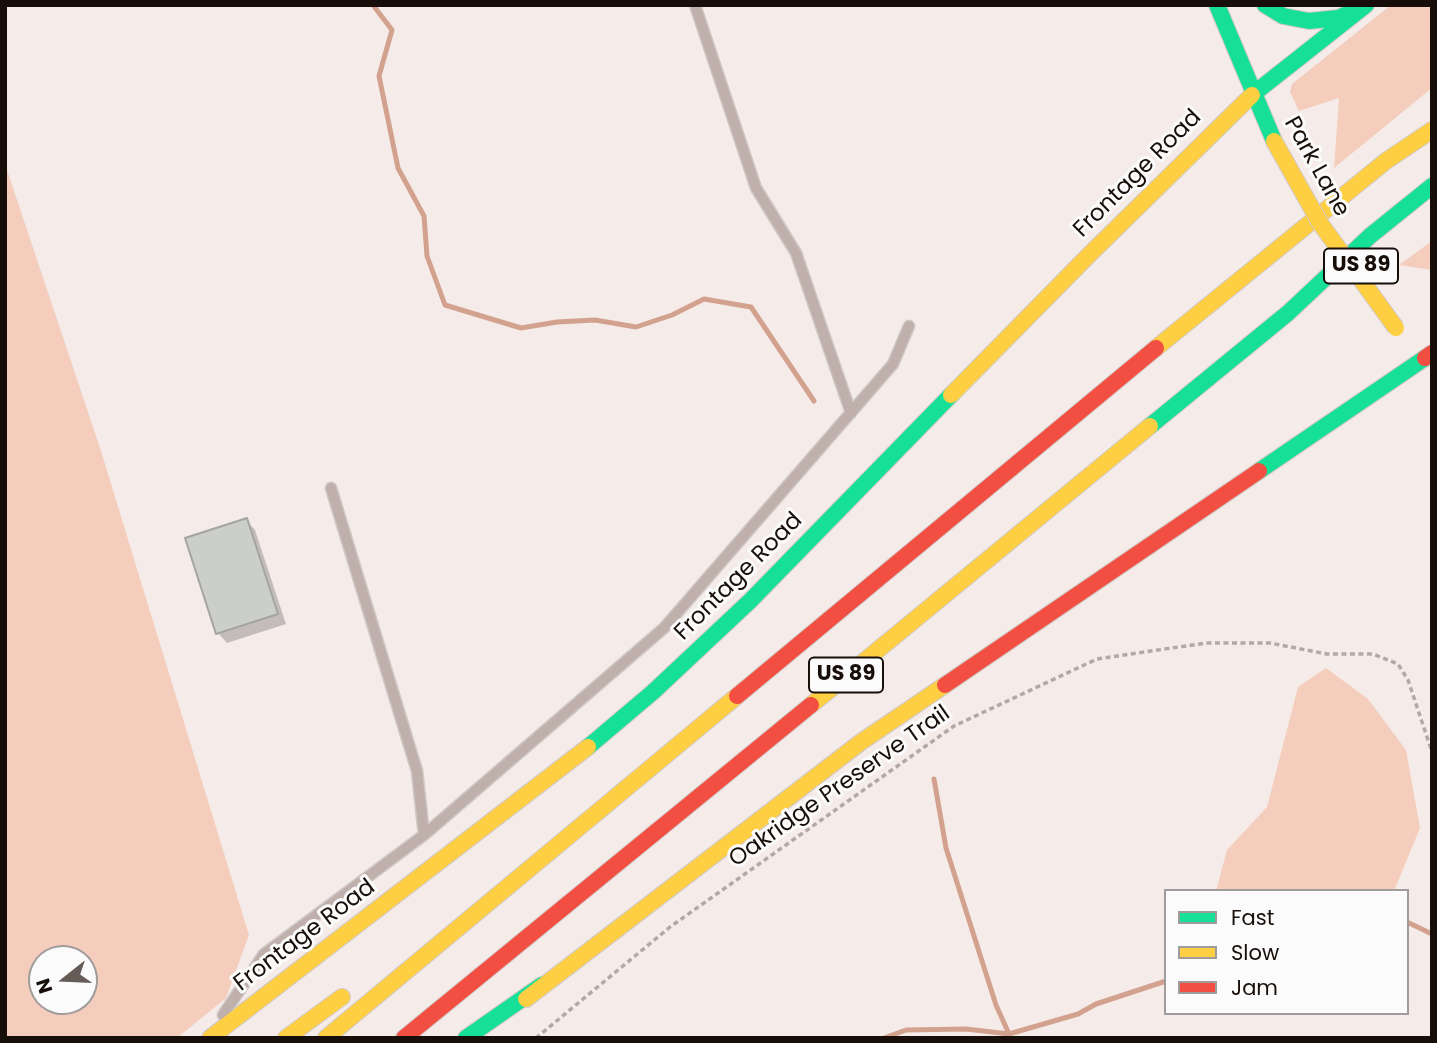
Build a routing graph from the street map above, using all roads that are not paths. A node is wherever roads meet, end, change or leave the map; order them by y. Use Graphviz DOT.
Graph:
graph roads {
  1 [pos="695,5"];
  2 [pos="1217,5"];
  3 [pos="1265,5"];
  4 [pos="1365,5"];
  5 [pos="1252,95"];
  6 [pos="1432,117"];
  7 [pos="1432,130"];
  8 [pos="1386,161"];
  9 [pos="1432,186"];
  10 [pos="1369,260"];
  11 [pos="1288,313"];
  12 [pos="909,326"];
  13 [pos="1418,348"];
  14 [pos="851,413"];
  15 [pos="331,488"];
  16 [pos="610,802"];
  17 [pos="424,835"];
  18 [pos="409,948"];
  19 [pos="542,985"];
  20 [pos="353,989"];
  21 [pos="209,1038"];
  22 [pos="286,1038"];
  23 [pos="326,1038"];
  24 [pos="404,1038"];
  25 [pos="466,1038"];
  26 [pos="481,1038"];
  1 -- 14 [label="lane"];
  2 -- 5 [label="main road, Park Lane"];
  3 -- 4 [label="main road"];
  4 -- 5 [label="main road, Frontage Road"];
  5 -- 13 [label="main road, Park Lane, bridge"];
  5 -- 21 [label="main road, Frontage Road"];
  6 -- 8 [label="main road, US 89"];
  7 -- 8 [label="main road"];
  8 -- 16 [label="main road, US 89"];
  9 -- 11 [label="main road"];
  10 -- 11 [label="main road, US 89"];
  11 -- 24 [label="main road, US 89"];
  12 -- 14 [label="lane"];
  13 -- 19 [label="main road"];
  14 -- 17 [label="lane"];
  15 -- 17 [label="lane"];
  16 -- 18 [label="main road"];
  16 -- 23 [label="main road, US 89"];
  17 -- 21 [label="lane"];
  19 -- 25 [label="main road"];
  19 -- 26 [label="main road"];
  20 -- 22 [label="main road"];
}
